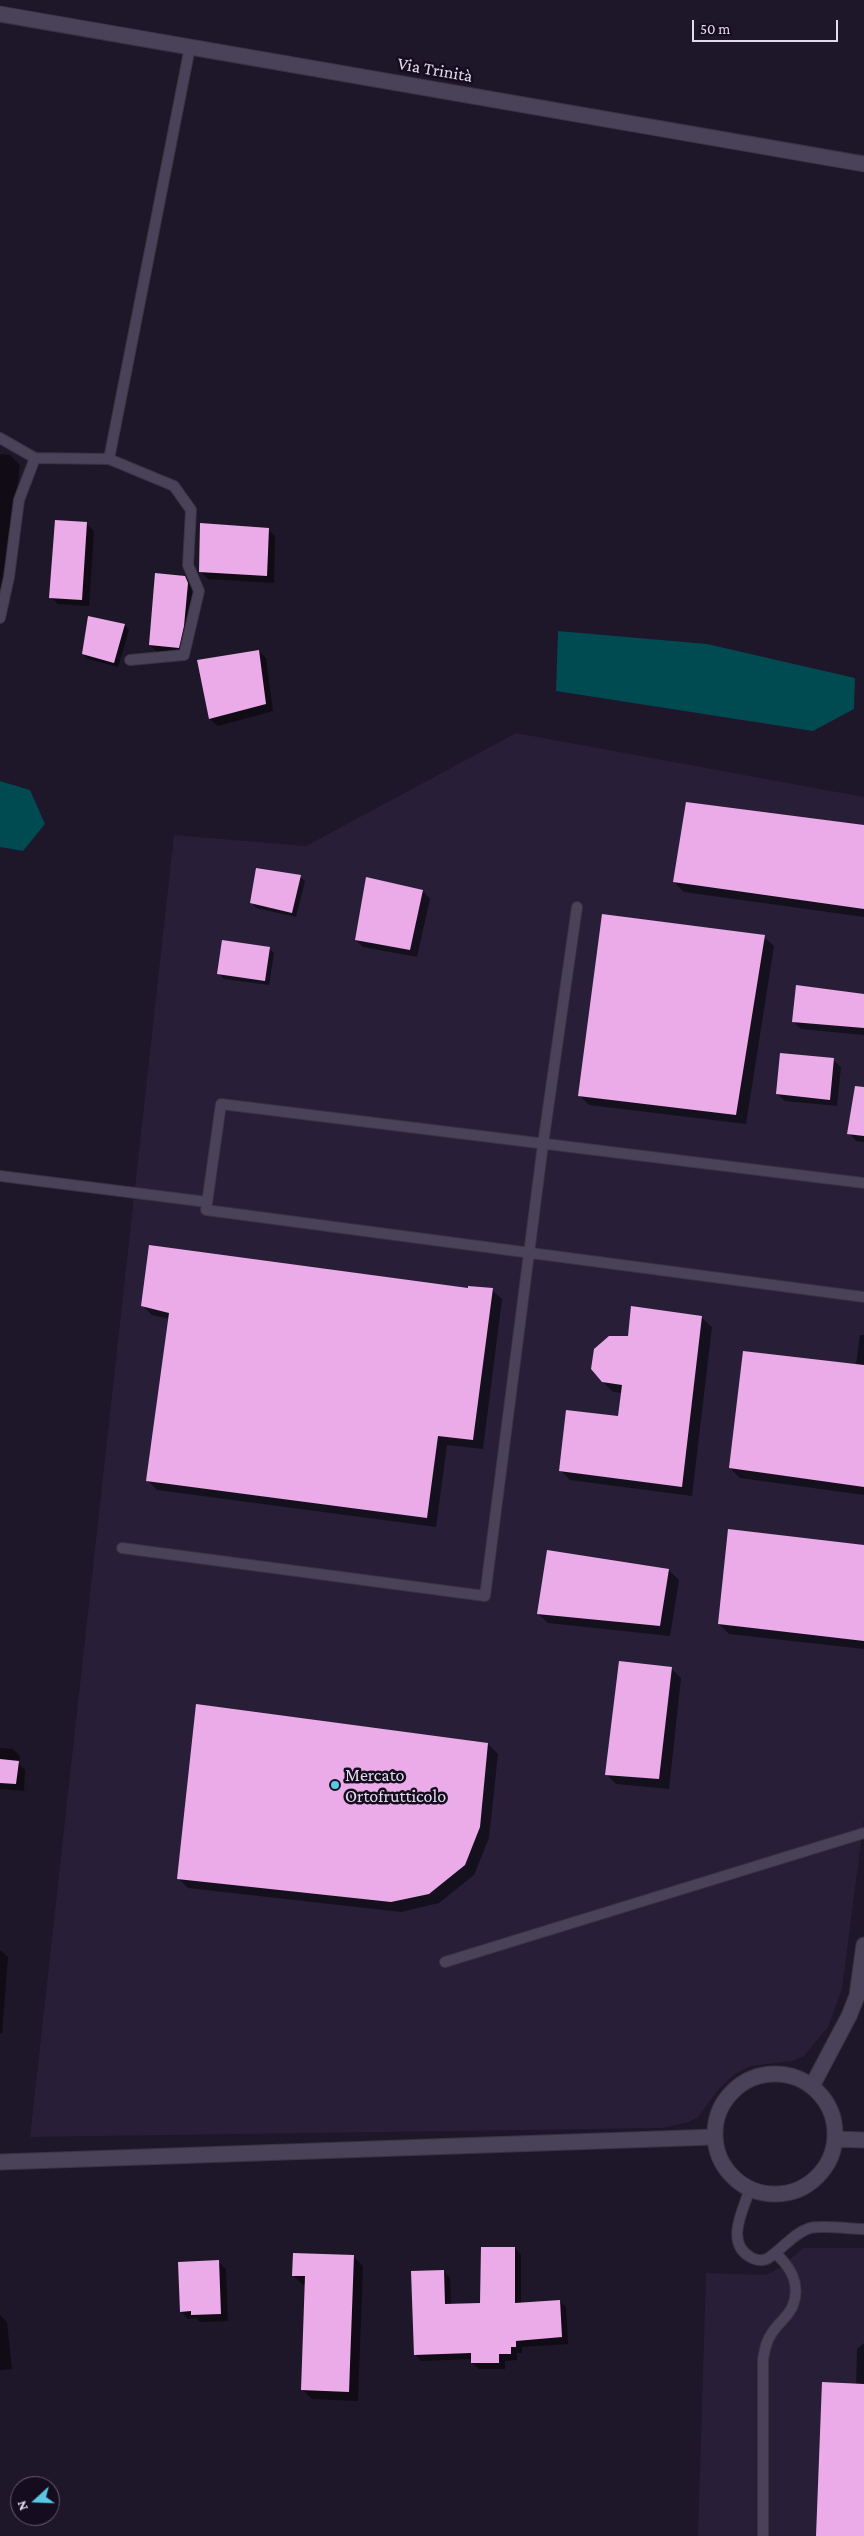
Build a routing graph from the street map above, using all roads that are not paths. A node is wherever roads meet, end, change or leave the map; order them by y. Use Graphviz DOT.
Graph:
graph roads {
  1 [pos="0,14"];
  2 [pos="190,47"];
  3 [pos="864,164"];
  4 [pos="0,438"];
  5 [pos="35,458"];
  6 [pos="109,459"];
  7 [pos="0,618"];
  8 [pos="130,660"];
  9 [pos="577,907"];
  10 [pos="543,1144"];
  11 [pos="0,1176"];
  12 [pos="864,1184"];
  13 [pos="207,1202"];
  14 [pos="529,1253"];
  15 [pos="864,1297"];
  16 [pos="122,1548"];
  17 [pos="864,1834"];
  18 [pos="864,1945"];
  19 [pos="445,1962"];
  20 [pos="812,2086"];
  21 [pos="714,2137"];
  22 [pos="835,2139"];
  23 [pos="864,2140"];
  24 [pos="0,2162"];
  25 [pos="750,2189"];
  26 [pos="864,2229"];
  27 [pos="775,2253"];
  28 [pos="763,2536"];
  1 -- 2 [label="main road, Via Trinità"];
  2 -- 3 [label="main road, Via Trinità"];
  2 -- 6 [label="lane"];
  4 -- 5 [label="lane"];
  5 -- 6 [label="lane"];
  5 -- 7 [label="lane"];
  6 -- 8 [label="lane"];
  9 -- 10 [label="lane"];
  10 -- 12 [label="lane"];
  10 -- 13 [label="lane"];
  10 -- 14 [label="lane"];
  11 -- 13 [label="lane"];
  13 -- 14 [label="lane"];
  14 -- 15 [label="lane"];
  14 -- 16 [label="lane"];
  17 -- 19 [label="lane"];
  18 -- 20 [label="main road"];
  20 -- 21 [label="main road"];
  20 -- 22 [label="main road"];
  21 -- 24 [label="main road"];
  21 -- 25 [label="main road"];
  22 -- 23 [label="main road"];
  22 -- 25 [label="main road"];
  25 -- 27 [label="lane"];
  26 -- 27 [label="lane"];
  27 -- 28 [label="lane"];
}
